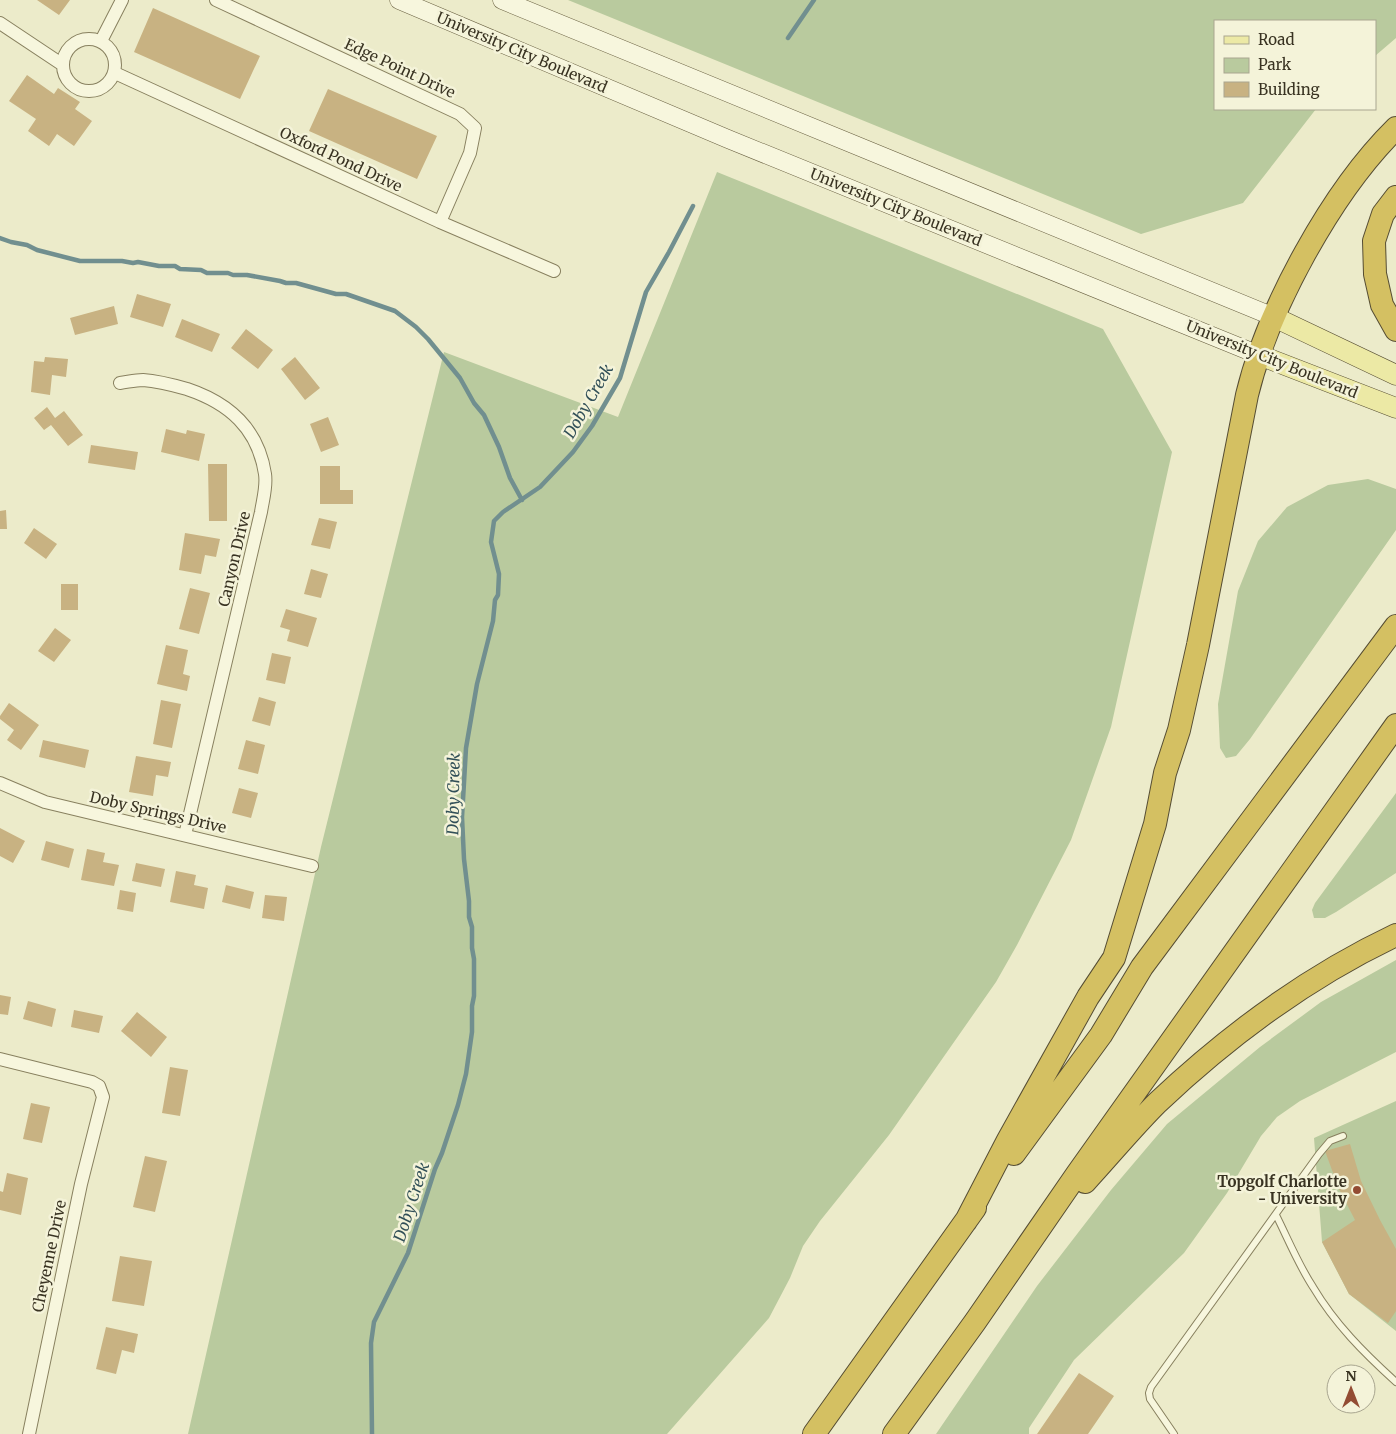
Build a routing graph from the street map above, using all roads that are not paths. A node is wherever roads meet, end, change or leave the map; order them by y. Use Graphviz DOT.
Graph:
graph roads {
  1 [pos="122,0"];
  2 [pos="216,0"];
  3 [pos="399,0"];
  4 [pos="502,0"];
  5 [pos="0,23"];
  6 [pos="101,41"];
  7 [pos="63,65"];
  8 [pos="115,73"];
  9 [pos="1396,128"];
  10 [pos="1396,197"];
  11 [pos="440,222"];
  12 [pos="554,271"];
  13 [pos="1274,317"];
  14 [pos="1396,330"];
  15 [pos="1259,355"];
  16 [pos="1396,375"];
  17 [pos="120,383"];
  18 [pos="1396,408"];
  19 [pos="1396,626"];
  20 [pos="1396,725"];
  21 [pos="0,783"];
  22 [pos="185,836"];
  23 [pos="312,866"];
  24 [pos="1396,935"];
  25 [pos="0,1059"];
  26 [pos="1343,1136"];
  27 [pos="1276,1215"];
  28 [pos="966,1221"];
  29 [pos="1026,1247"];
  30 [pos="1396,1382"];
  31 [pos="29,1434"];
  32 [pos="814,1434"];
  33 [pos="894,1434"];
  34 [pos="1174,1434"];
  1 -- 6 [label="street"];
  2 -- 11 [label="street, Edge Point Drive"];
  3 -- 15 [label="main road, University City Boulevard"];
  4 -- 13 [label="main road"];
  5 -- 7 [label="street"];
  6 -- 7 [label="street"];
  6 -- 8 [label="street"];
  7 -- 8 [label="street"];
  8 -- 11 [label="street, Oxford Pond Drive"];
  9 -- 13 [label="highway"];
  10 -- 14 [label="highway"];
  11 -- 12 [label="street, Oxford Pond Drive"];
  13 -- 15 [label="highway"];
  13 -- 16 [label="main road"];
  15 -- 18 [label="main road, University City Boulevard"];
  15 -- 28 [label="highway"];
  17 -- 22 [label="street, Canyon Drive"];
  19 -- 28 [label="highway"];
  20 -- 29 [label="highway"];
  21 -- 22 [label="street, Doby Springs Drive"];
  22 -- 23 [label="street, Doby Springs Drive"];
  24 -- 29 [label="highway"];
  25 -- 31 [label="street, Cheyenne Drive"];
  26 -- 27 [label="lane"];
  27 -- 30 [label="lane"];
  27 -- 34 [label="lane"];
  28 -- 32 [label="highway"];
  29 -- 33 [label="highway"];
}
